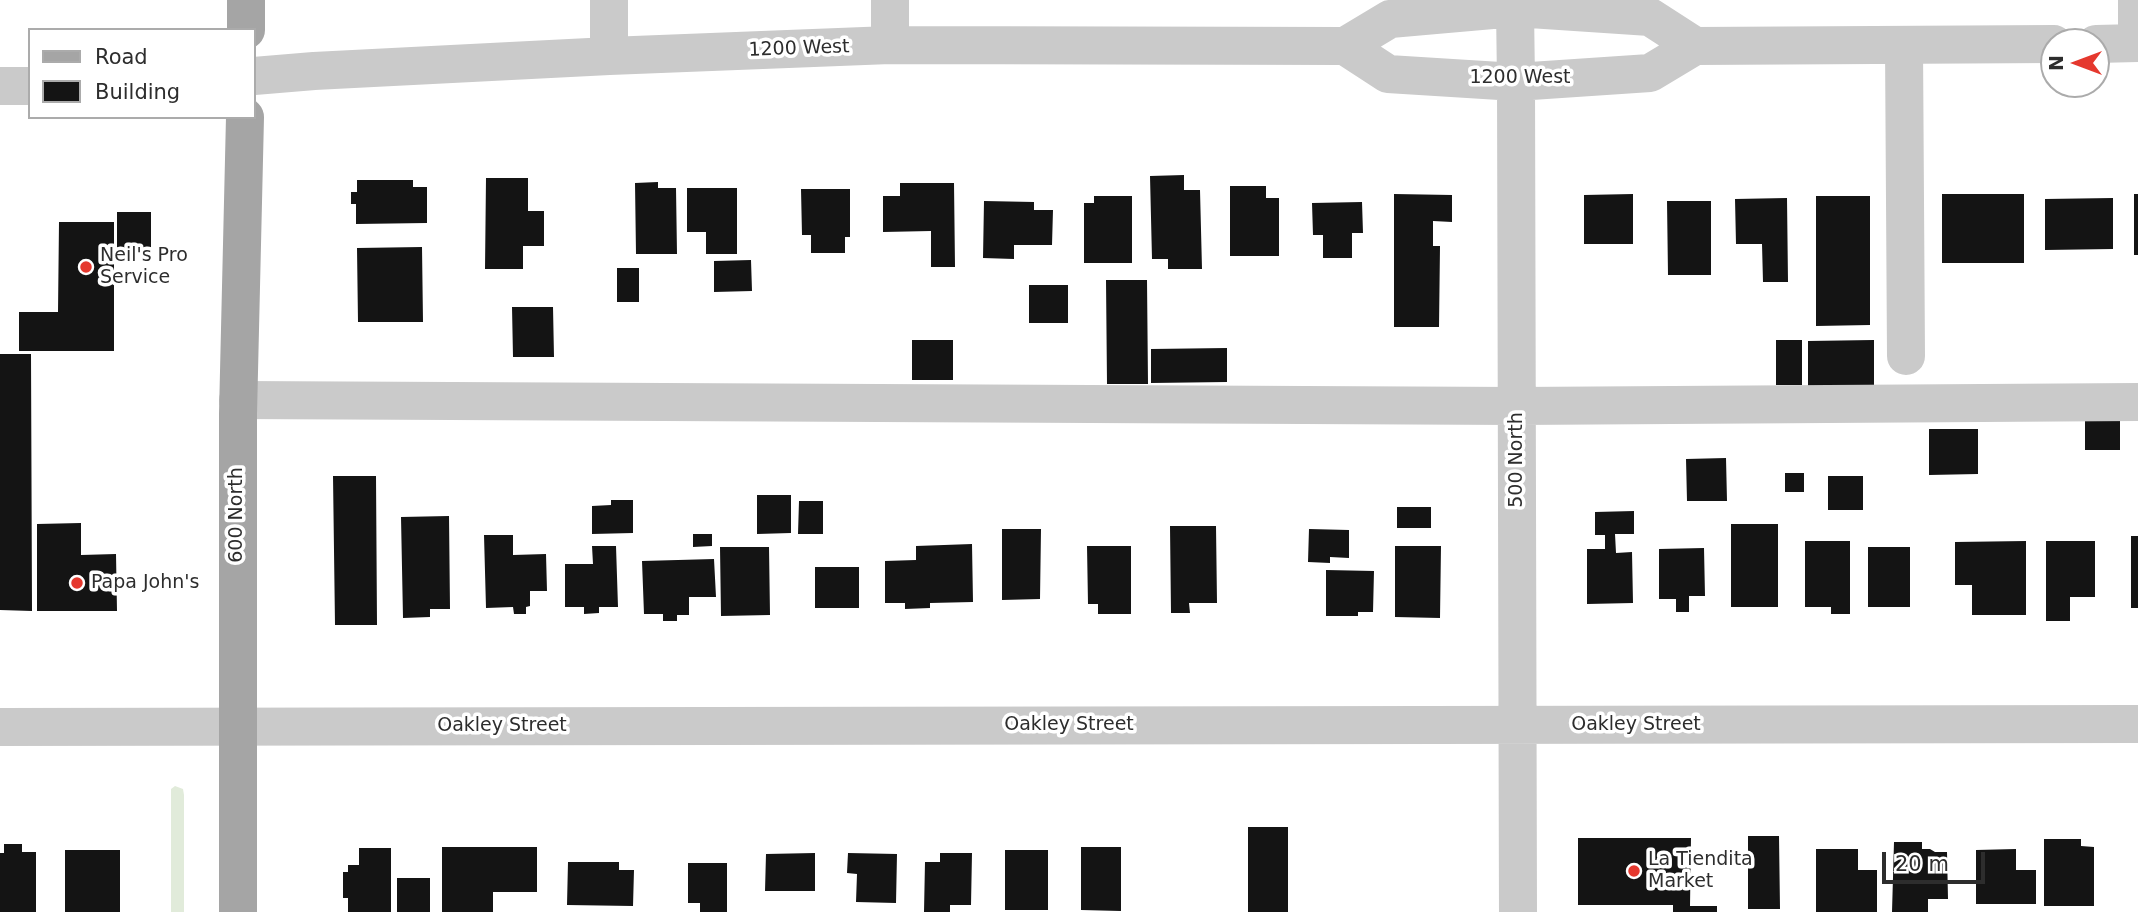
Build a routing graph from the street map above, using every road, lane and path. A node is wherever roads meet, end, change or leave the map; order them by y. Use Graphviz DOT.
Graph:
graph roads {
  1 [pos="246,0"];
  2 [pos="609,0"];
  3 [pos="890,0"];
  4 [pos="2137,0"];
  5 [pos="1516,3"];
  6 [pos="246,28"];
  7 [pos="2137,43"];
  8 [pos="2040,44"];
  9 [pos="2110,44"];
  10 [pos="890,45"];
  11 [pos="1904,45"];
  12 [pos="1345,46"];
  13 [pos="1695,46"];
  14 [pos="609,56"];
  15 [pos="256,76"];
  16 [pos="1516,82"];
  17 [pos="0,86"];
  18 [pos="28,86"];
  19 [pos="245,119"];
  20 [pos="1906,356"];
  21 [pos="238,400"];
  22 [pos="2138,402"];
  23 [pos="1517,406"];
  24 [pos="2138,724"];
  25 [pos="1518,725"];
  26 [pos="238,726"];
  27 [pos="0,727"];
  28 [pos="238,912"];
  29 [pos="1518,912"];
  1 -- 6 [label="main road"];
  2 -- 14 [label="street"];
  3 -- 10 [label="street"];
  4 -- 7 [label="street"];
  5 -- 12 [label="street"];
  5 -- 13 [label="street"];
  5 -- 16 [label="street, 500 North"];
  7 -- 9 [label="street"];
  8 -- 11 [label="street"];
  10 -- 12 [label="street, 1200 West"];
  10 -- 14 [label="street, 1200 West"];
  11 -- 13 [label="street"];
  11 -- 20 [label="street"];
  12 -- 16 [label="street, 1200 West"];
  13 -- 16 [label="street, 1200 West"];
  14 -- 15 [label="street, 1200 West"];
  16 -- 23 [label="street, 500 North"];
  17 -- 18 [label="street"];
  19 -- 21 [label="main road, 600 North"];
  21 -- 23 [label="street"];
  21 -- 26 [label="main road, 600 North"];
  22 -- 23 [label="street"];
  23 -- 25 [label="street, 500 North"];
  24 -- 25 [label="street, Oakley Street"];
  25 -- 26 [label="street, Oakley Street"];
  25 -- 29 [label="street, 500 North"];
  26 -- 27 [label="street, Oakley Street"];
  26 -- 28 [label="main road, 600 North"];
}
